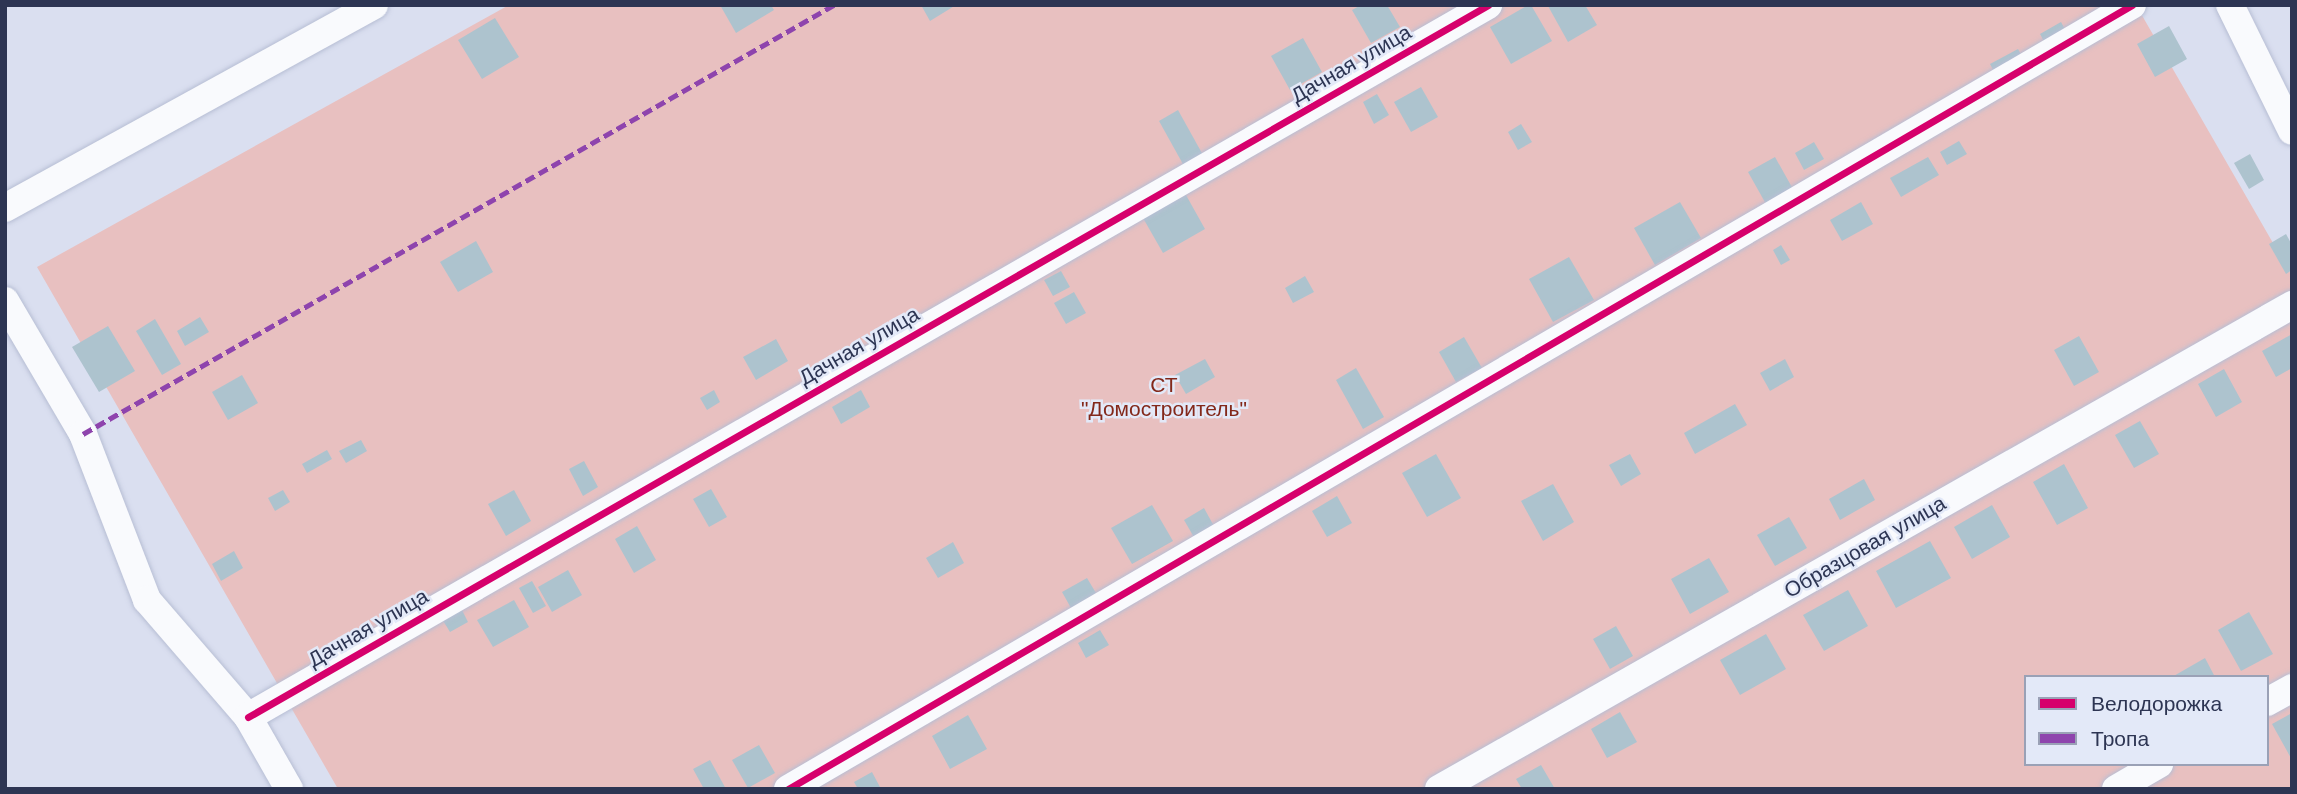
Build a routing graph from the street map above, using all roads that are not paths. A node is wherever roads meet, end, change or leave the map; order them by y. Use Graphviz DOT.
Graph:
graph roads {
  1 [pos="374,5"];
  2 [pos="1488,5"];
  3 [pos="2132,5"];
  4 [pos="2230,5"];
  5 [pos="2292,131"];
  6 [pos="5,208"];
  7 [pos="5,302"];
  8 [pos="2292,304"];
  9 [pos="2292,688"];
  10 [pos="2269,701"];
  11 [pos="248,717"];
  12 [pos="2156,766"];
  13 [pos="289,789"];
  14 [pos="788,789"];
  15 [pos="1439,789"];
  16 [pos="2116,789"];
  1 -- 6 [label="street"];
  2 -- 11 [label="street, Дачная улица"];
  3 -- 14 [label="street"];
  4 -- 5 [label="street"];
  7 -- 11 [label="street"];
  8 -- 15 [label="street, Образцовая улица"];
  9 -- 10 [label="street"];
  11 -- 13 [label="street"];
  12 -- 16 [label="street"];
}
